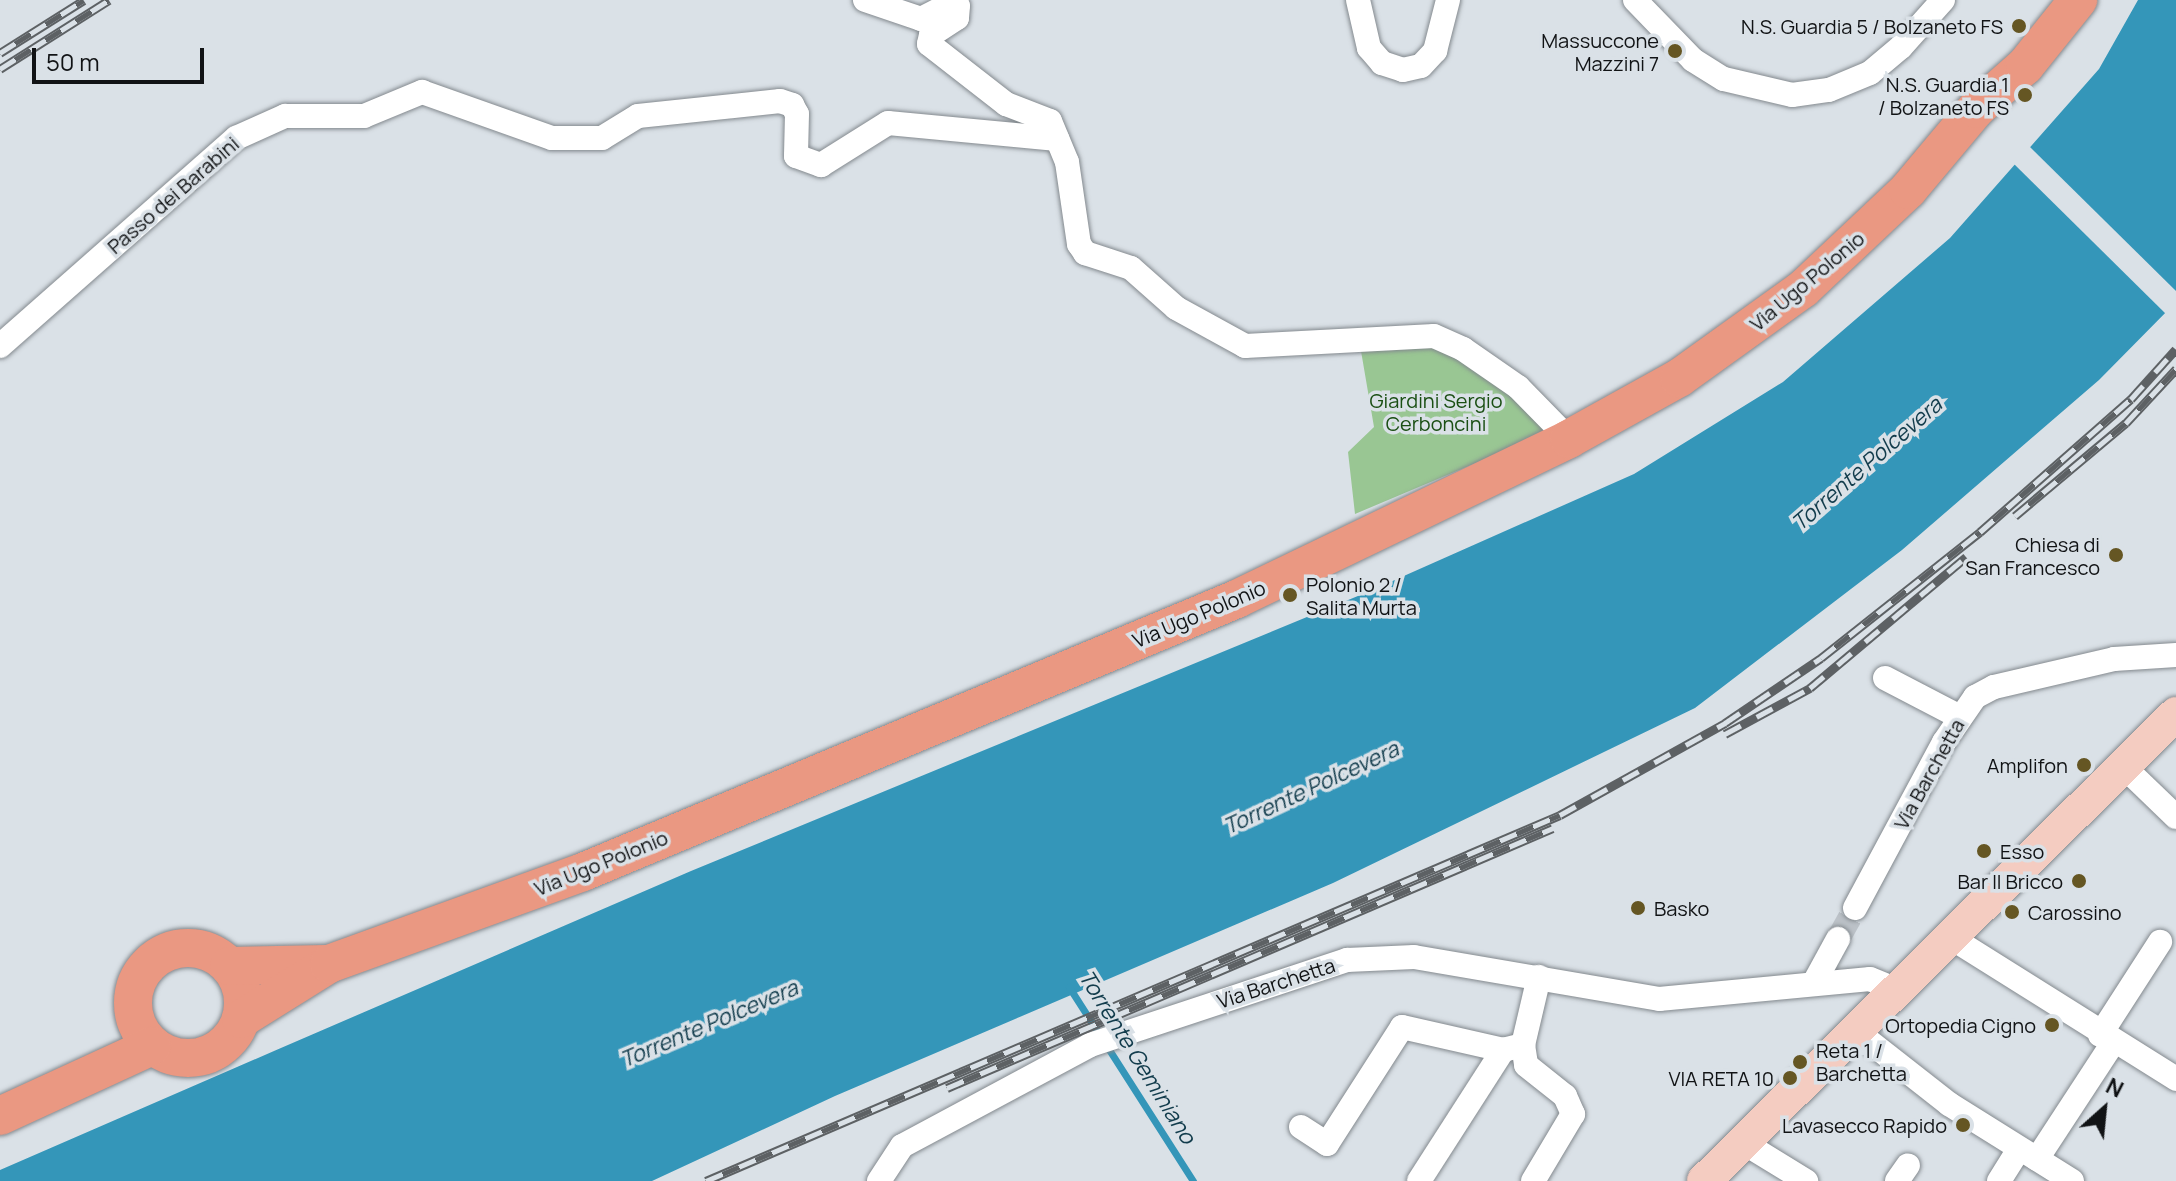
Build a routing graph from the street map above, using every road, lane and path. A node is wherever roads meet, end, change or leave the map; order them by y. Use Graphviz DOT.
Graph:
graph roads {
  1 [pos="865,0"];
  2 [pos="1358,0"];
  3 [pos="1448,0"];
  4 [pos="1635,0"];
  5 [pos="1943,0"];
  6 [pos="2078,0"];
  7 [pos="1057,139"];
  8 [pos="1783,306"];
  9 [pos="0,346"];
  10 [pos="1691,347"];
  11 [pos="1569,439"];
  12 [pos="2176,655"];
  13 [pos="1885,678"];
  14 [pos="2176,714"];
  15 [pos="1960,717"];
  16 [pos="2124,767"];
  17 [pos="2176,817"];
  18 [pos="1855,908"];
  19 [pos="1950,937"];
  20 [pos="1838,939"];
  21 [pos="2160,942"];
  22 [pos="329,964"];
  23 [pos="229,966"];
  24 [pos="1539,977"];
  25 [pos="1815,981"];
  26 [pos="1897,990"];
  27 [pos="241,1019"];
  28 [pos="143,1030"];
  29 [pos="1856,1031"];
  30 [pos="2106,1039"];
  31 [pos="1513,1047"];
  32 [pos="2176,1079"];
  33 [pos="0,1116"];
  34 [pos="1301,1127"];
  35 [pos="1744,1143"];
  36 [pos="2028,1154"];
  37 [pos="1426,1178"];
  38 [pos="879,1181"];
  39 [pos="1533,1181"];
  40 [pos="1704,1181"];
  41 [pos="1806,1181"];
  42 [pos="1999,1181"];
  43 [pos="2072,1181"];
  1 -- 7 [label="street"];
  2 -- 3 [label="street"];
  4 -- 5 [label="street"];
  6 -- 8 [label="main road, Via Ugo Polonio"];
  7 -- 9 [label="street, Passo dei Barabini"];
  7 -- 11 [label="street"];
  8 -- 10 [label="street"];
  8 -- 11 [label="main road, Via Ugo Polonio"];
  11 -- 22 [label="main road, Via Ugo Polonio"];
  12 -- 15 [label="street, Via Barchetta"];
  13 -- 15 [label="street"];
  14 -- 16 [label="main road"];
  15 -- 18 [label="street, Via Barchetta"];
  16 -- 17 [label="street"];
  16 -- 19 [label="main road"];
  19 -- 26 [label="main road"];
  19 -- 30 [label="street"];
  20 -- 25 [label="street"];
  21 -- 30 [label="street"];
  22 -- 23 [label="main road, Via Ugo Polonio"];
  22 -- 27 [label="main road, Via Ugo Polonio"];
  23 -- 27 [label="main road"];
  23 -- 28 [label="main road, Via Ugo Polonio"];
  24 -- 25 [label="street, Via Barchetta"];
  24 -- 31 [label="street"];
  24 -- 38 [label="street, Via Barchetta"];
  25 -- 26 [label="street, Via Barchetta"];
  26 -- 29 [label="main road"];
  27 -- 28 [label="main road, Via Ugo Polonio"];
  28 -- 33 [label="main road, Via Ugo Polonio"];
  29 -- 35 [label="main road"];
  29 -- 36 [label="street"];
  30 -- 32 [label="street"];
  30 -- 36 [label="street"];
  31 -- 34 [label="street"];
  31 -- 37 [label="street"];
  31 -- 39 [label="street"];
  35 -- 40 [label="main road"];
  35 -- 41 [label="street"];
  36 -- 42 [label="street"];
  36 -- 43 [label="street"];
}
